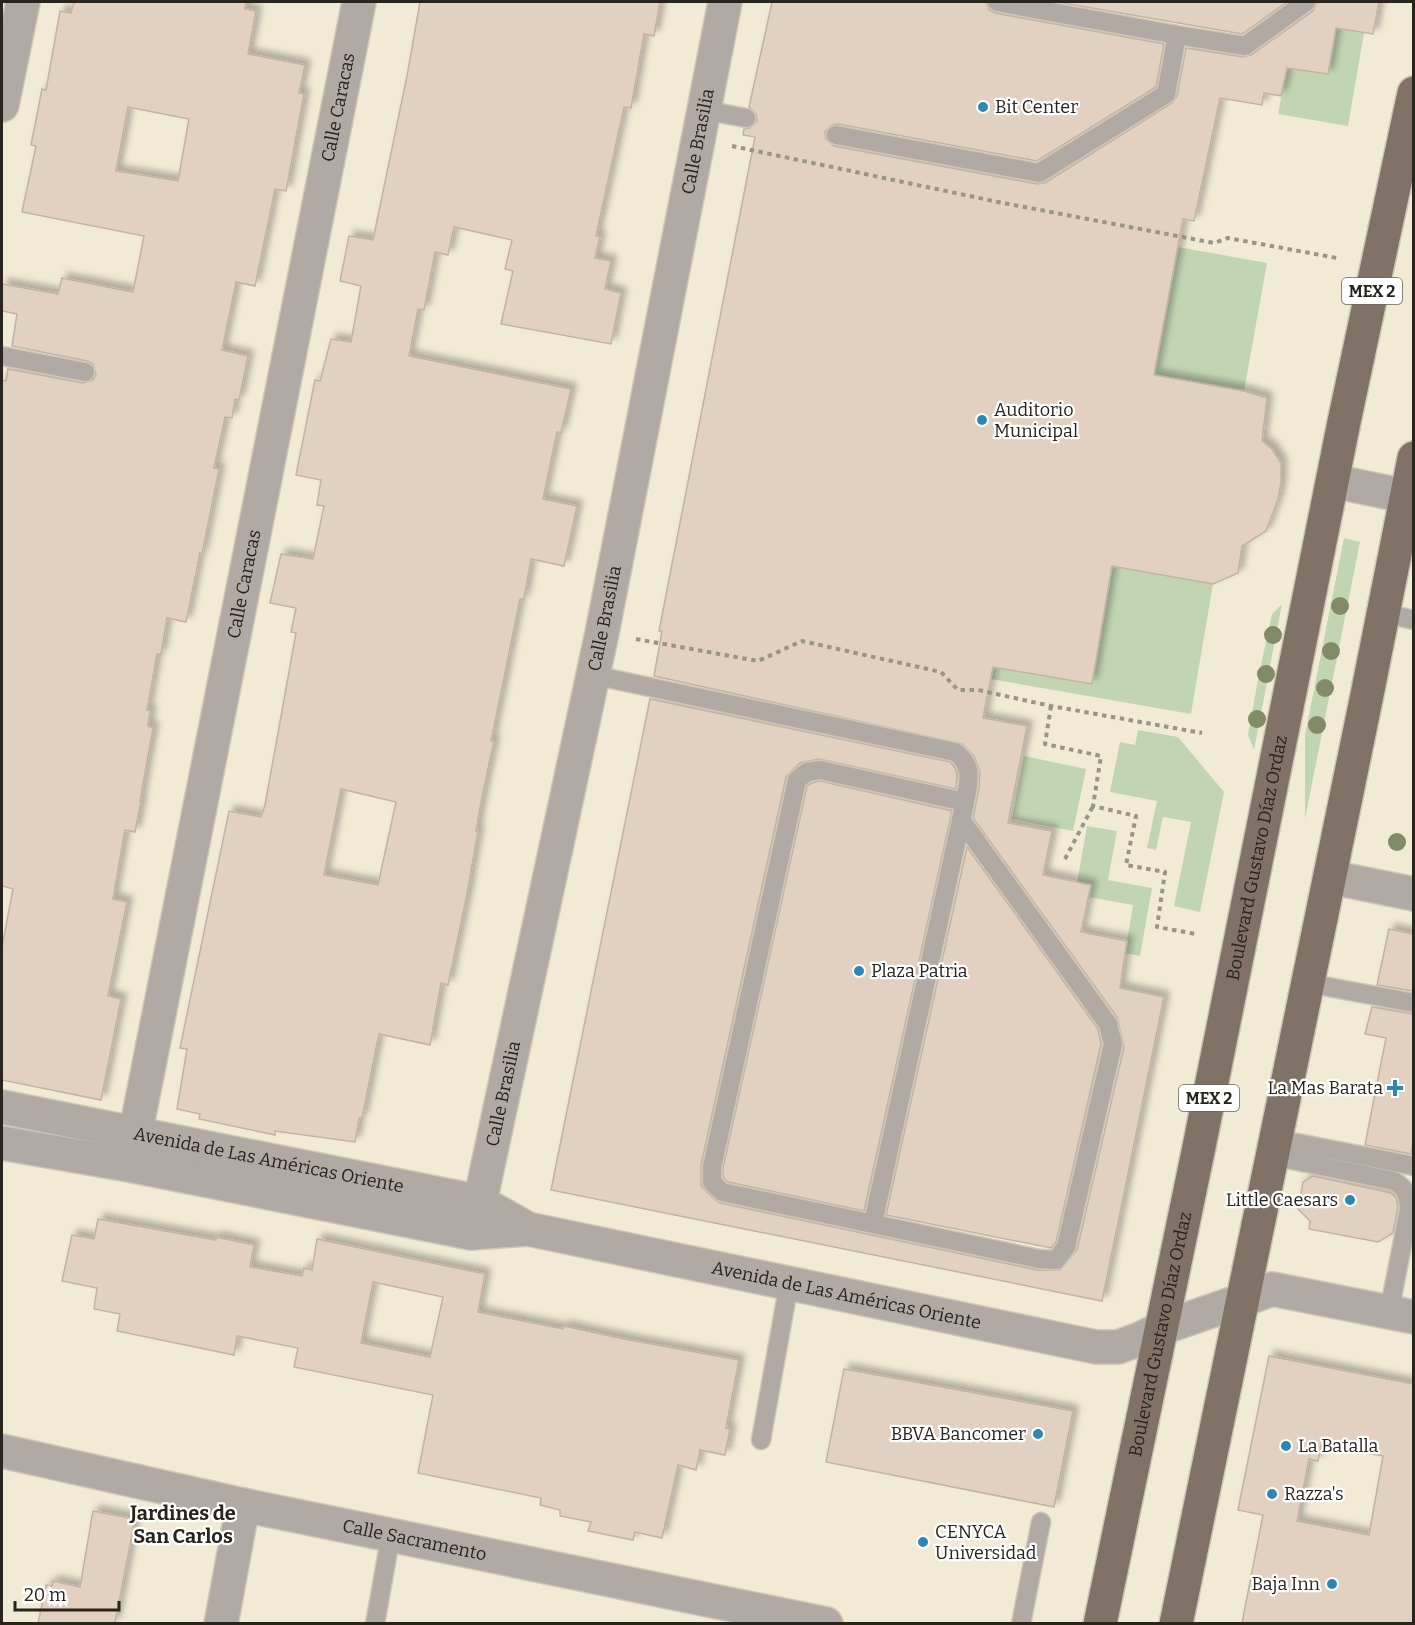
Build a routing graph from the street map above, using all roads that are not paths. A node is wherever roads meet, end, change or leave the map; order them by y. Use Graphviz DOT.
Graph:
graph roads {
  1 [pos="23,2"];
  2 [pos="359,2"];
  3 [pos="725,2"];
  4 [pos="997,2"];
  5 [pos="1306,2"];
  6 [pos="1177,35"];
  7 [pos="1413,93"];
  8 [pos="2,105"];
  9 [pos="746,118"];
  10 [pos="701,125"];
  11 [pos="836,135"];
  12 [pos="2,356"];
  13 [pos="85,372"];
  14 [pos="1413,458"];
  15 [pos="1333,481"];
  16 [pos="1410,497"];
  17 [pos="1398,617"];
  18 [pos="593,675"];
  19 [pos="965,802"];
  20 [pos="961,820"];
  21 [pos="1330,877"];
  22 [pos="1413,894"];
  23 [pos="1307,983"];
  24 [pos="1413,1004"];
  25 [pos="2,1107"];
  26 [pos="135,1132"];
  27 [pos="2,1143"];
  28 [pos="1275,1147"];
  29 [pos="129,1165"];
  30 [pos="1413,1166"];
  31 [pos="476,1218"];
  32 [pos="873,1223"];
  33 [pos="789,1282"];
  34 [pos="1243,1300"];
  35 [pos="1401,1315"];
  36 [pos="1162,1328"];
  37 [pos="761,1440"];
  38 [pos="2,1451"];
  39 [pos="243,1505"];
  40 [pos="1041,1522"];
  41 [pos="391,1534"];
  42 [pos="221,1623"];
  43 [pos="375,1623"];
  44 [pos="826,1623"];
  45 [pos="1021,1623"];
  46 [pos="1100,1623"];
  47 [pos="1176,1623"];
  1 -- 8 [label="street"];
  2 -- 26 [label="street, Calle Caracas"];
  3 -- 10 [label="street, Calle Brasilia"];
  4 -- 6 [label="lane"];
  5 -- 6 [label="lane"];
  6 -- 11 [label="lane"];
  7 -- 15 [label="main road, Boulevard Gustavo Díaz Ordaz / MEX 2"];
  9 -- 10 [label="lane"];
  10 -- 18 [label="street, Calle Brasilia"];
  12 -- 13 [label="lane"];
  14 -- 16 [label="main road"];
  15 -- 16 [label="street"];
  15 -- 36 [label="main road, Boulevard Gustavo Díaz Ordaz / MEX 2"];
  16 -- 17 [label="main road"];
  17 -- 21 [label="main road"];
  18 -- 19 [label="lane"];
  18 -- 31 [label="street, Calle Brasilia"];
  19 -- 20 [label="lane"];
  19 -- 32 [label="lane"];
  20 -- 32 [label="lane"];
  20 -- 32 [label="lane"];
  21 -- 22 [label="street"];
  21 -- 23 [label="main road"];
  23 -- 24 [label="lane"];
  23 -- 28 [label="main road"];
  25 -- 26 [label="street, Avenida de Las Américas Oriente"];
  26 -- 29 [label="street, Calle Caracas"];
  26 -- 31 [label="street, Avenida de Las Américas Oriente"];
  27 -- 29 [label="street, Avenida de Las Américas Oriente"];
  28 -- 30 [label="lane"];
  28 -- 34 [label="main road"];
  28 -- 35 [label="lane"];
  29 -- 31 [label="street, Avenida de Las Américas Oriente"];
  31 -- 33 [label="street, Avenida de Las Américas Oriente"];
  33 -- 36 [label="street, Avenida de Las Américas Oriente"];
  33 -- 37 [label="lane"];
  34 -- 35 [label="street, Avenida de Las Américas Oriente"];
  34 -- 36 [label="street, Avenida de Las Américas Oriente"];
  34 -- 47 [label="main road"];
  36 -- 46 [label="main road, Boulevard Gustavo Díaz Ordaz / MEX 2"];
  38 -- 39 [label="street, Calle Sacramento"];
  39 -- 41 [label="street, Calle Sacramento"];
  39 -- 42 [label="street"];
  40 -- 45 [label="lane"];
  41 -- 43 [label="lane"];
  41 -- 44 [label="street, Calle Sacramento"];
}
